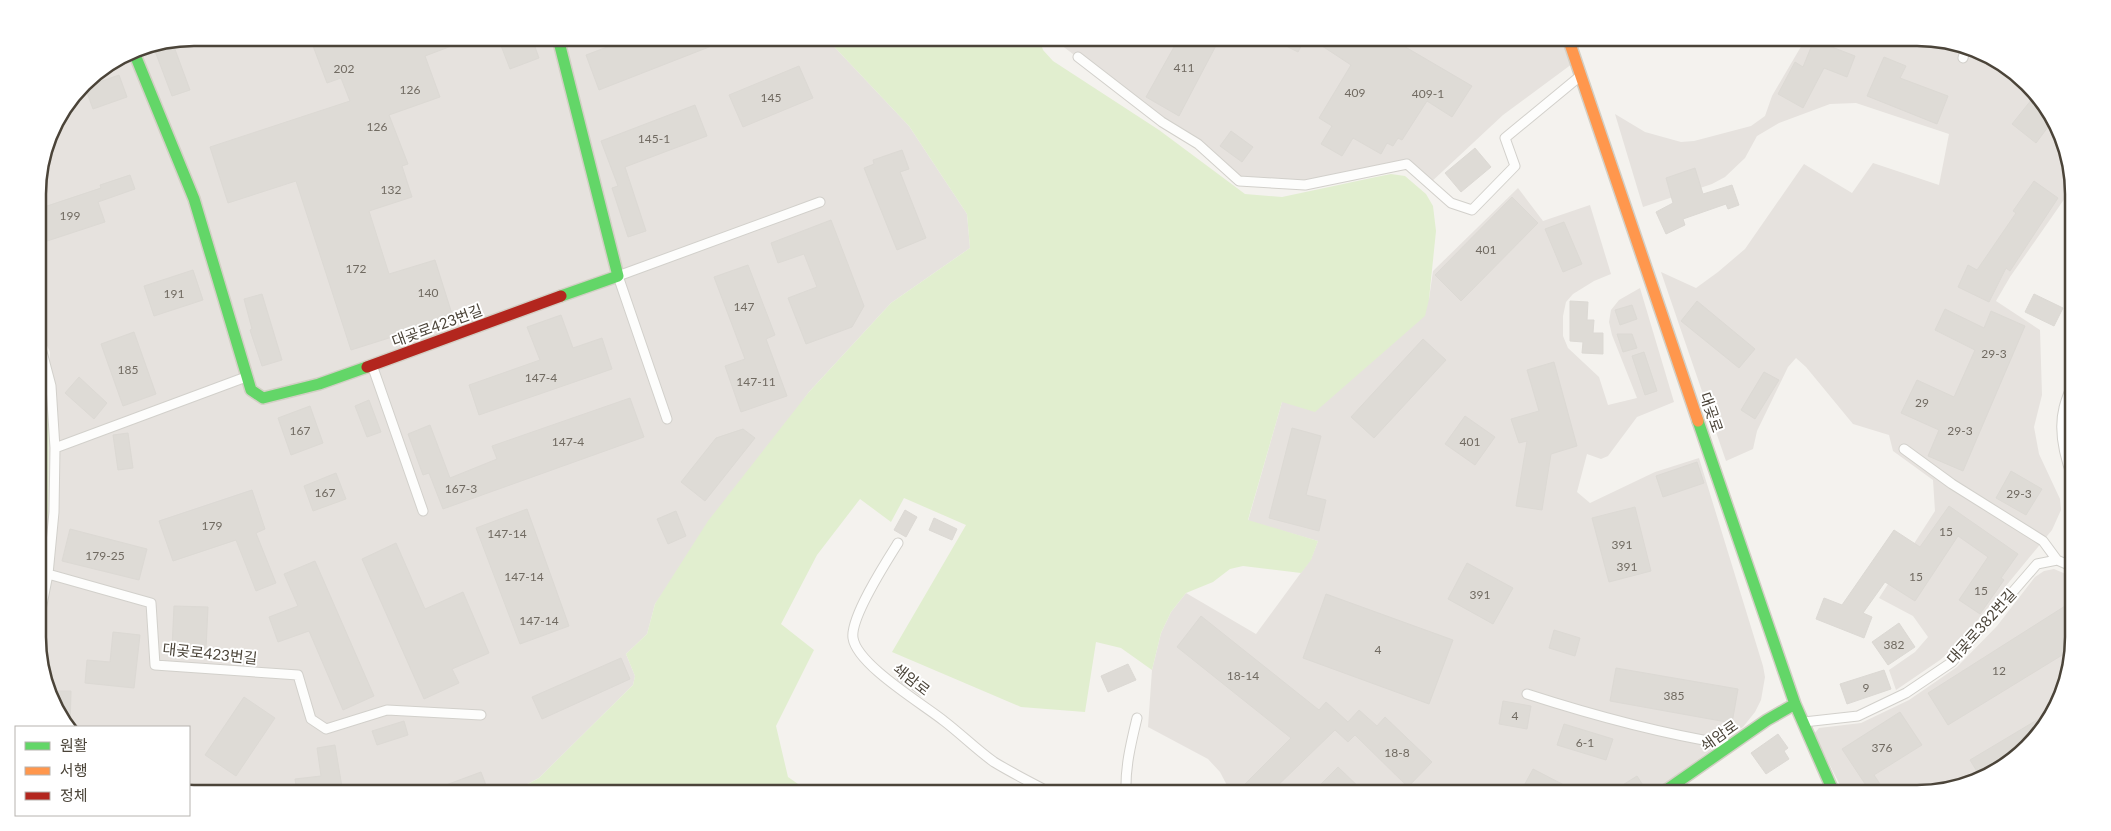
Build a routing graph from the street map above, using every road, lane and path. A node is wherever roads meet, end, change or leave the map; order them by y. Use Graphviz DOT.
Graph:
graph roads {
  1 [pos="560,46"];
  2 [pos="1571,46"];
  3 [pos="1964,54"];
  4 [pos="1078,57"];
  5 [pos="136,58"];
  6 [pos="1963,58"];
  7 [pos="1581,75"];
  8 [pos="820,202"];
  9 [pos="618,276"];
  10 [pos="372,365"];
  11 [pos="47,369"];
  12 [pos="246,377"];
  13 [pos="2065,404"];
  14 [pos="667,419"];
  15 [pos="54,448"];
  16 [pos="1904,449"];
  17 [pos="2065,452"];
  18 [pos="423,511"];
  19 [pos="898,543"];
  20 [pos="2057,560"];
  21 [pos="2065,564"];
  22 [pos="48,574"];
  23 [pos="46,584"];
  24 [pos="1527,694"];
  25 [pos="1795,704"];
  26 [pos="481,715"];
  27 [pos="1138,718"];
  28 [pos="1802,722"];
  29 [pos="1731,745"];
  30 [pos="1126,784"];
  31 [pos="1675,784"];
  32 [pos="1830,784"];
  33 [pos="1036,785"];
  1 -- 9 [label="street"];
  2 -- 7 [label="street, 대곶로"];
  3 -- 6 [label="lane"];
  4 -- 7 [label="lane"];
  5 -- 12 [label="street, 대곶로423번길"];
  7 -- 25 [label="street, 대곶로"];
  8 -- 9 [label="lane, 대곶로423번길"];
  9 -- 10 [label="street, 대곶로423번길"];
  9 -- 14 [label="lane"];
  10 -- 12 [label="street, 대곶로423번길"];
  10 -- 18 [label="lane"];
  11 -- 15 [label="lane"];
  12 -- 15 [label="lane"];
  13 -- 17 [label="lane"];
  15 -- 22 [label="lane"];
  16 -- 20 [label="lane"];
  19 -- 33 [label="lane, 쇄암로"];
  20 -- 21 [label="lane"];
  20 -- 28 [label="lane, 대곶로382번길"];
  22 -- 23 [label="lane"];
  22 -- 26 [label="lane, 대곶로423번길"];
  24 -- 29 [label="lane"];
  25 -- 28 [label="street, 대곶로"];
  25 -- 29 [label="street, 쇄암로"];
  27 -- 30 [label="lane"];
  28 -- 32 [label="street, 대곶로"];
  29 -- 31 [label="street, 쇄암로"];
}
